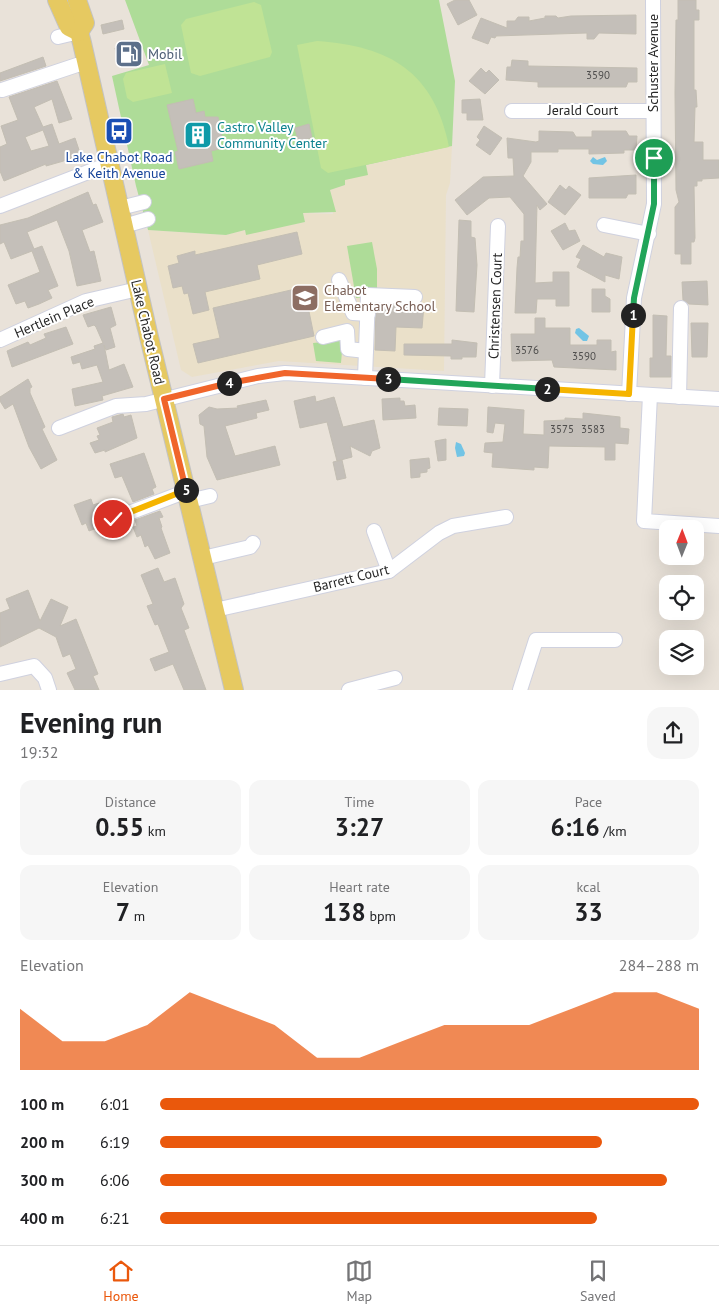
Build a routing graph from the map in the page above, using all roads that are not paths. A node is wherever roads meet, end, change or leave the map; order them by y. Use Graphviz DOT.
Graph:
graph roads {
  1 [pos="57,0"];
  2 [pos="77,0"];
  3 [pos="653,0"];
  4 [pos="82,16"];
  5 [pos="58,37"];
  6 [pos="86,62"];
  7 [pos="2,90"];
  8 [pos="653,110"];
  9 [pos="512,111"];
  10 [pos="109,164"];
  11 [pos="144,202"];
  12 [pos="0,206"];
  13 [pos="120,208"];
  14 [pos="148,219"];
  15 [pos="604,225"];
  16 [pos="124,226"];
  17 [pos="498,226"];
  18 [pos="649,234"];
  19 [pos="339,280"];
  20 [pos="138,289"];
  21 [pos="415,297"];
  22 [pos="681,308"];
  23 [pos="368,314"];
  24 [pos="322,336"];
  25 [pos="0,340"];
  26 [pos="366,351"];
  27 [pos="365,378"];
  28 [pos="492,386"];
  29 [pos="629,394"];
  30 [pos="650,395"];
  31 [pos="679,397"];
  32 [pos="164,399"];
  33 [pos="719,399"];
  34 [pos="59,428"];
  35 [pos="188,496"];
  36 [pos="210,496"];
  37 [pos="506,518"];
  38 [pos="113,519"];
  39 [pos="719,526"];
  40 [pos="374,531"];
  41 [pos="253,543"];
  42 [pos="203,558"];
  43 [pos="389,571"];
  44 [pos="215,610"];
  45 [pos="615,640"];
  46 [pos="0,674"];
  47 [pos="395,678"];
  48 [pos="49,690"];
  49 [pos="234,690"];
  50 [pos="349,690"];
  51 [pos="520,690"];
  1 -- 4 [label="main road, Lake Chabot Road"];
  2 -- 4 [label="main road, Lake Chabot Road"];
  3 -- 8 [label="street, Schuster Avenue"];
  4 -- 5 [label="street"];
  4 -- 6 [label="main road, Lake Chabot Road"];
  6 -- 7 [label="street"];
  6 -- 10 [label="main road, Lake Chabot Road"];
  8 -- 9 [label="street, Jerald Court"];
  8 -- 18 [label="street, Schuster Avenue"];
  10 -- 12 [label="street"];
  10 -- 13 [label="main road, Lake Chabot Road"];
  11 -- 13 [label="street"];
  13 -- 16 [label="main road, Lake Chabot Road"];
  14 -- 16 [label="street"];
  15 -- 18 [label="street"];
  16 -- 20 [label="main road, Lake Chabot Road"];
  17 -- 28 [label="street, Christensen Court"];
  18 -- 29 [label="street, Schuster Avenue"];
  19 -- 23 [label="street"];
  20 -- 25 [label="street, Hertlein Place"];
  20 -- 32 [label="main road, Lake Chabot Road"];
  21 -- 23 [label="street"];
  22 -- 31 [label="street"];
  23 -- 26 [label="street"];
  24 -- 26 [label="street"];
  26 -- 27 [label="street"];
  27 -- 28 [label="street"];
  27 -- 32 [label="street"];
  28 -- 29 [label="street"];
  29 -- 30 [label="street"];
  30 -- 31 [label="street"];
  30 -- 39 [label="street"];
  31 -- 33 [label="street"];
  32 -- 34 [label="street"];
  32 -- 35 [label="main road, Lake Chabot Road"];
  35 -- 36 [label="street"];
  35 -- 38 [label="street"];
  35 -- 42 [label="main road, Lake Chabot Road"];
  37 -- 43 [label="street, Barrett Court"];
  40 -- 43 [label="street"];
  41 -- 42 [label="street"];
  42 -- 44 [label="main road, Lake Chabot Road"];
  43 -- 44 [label="street, Barrett Court"];
  44 -- 49 [label="main road, Lake Chabot Road"];
  45 -- 51 [label="street"];
  46 -- 48 [label="street"];
  47 -- 50 [label="street"];
}
